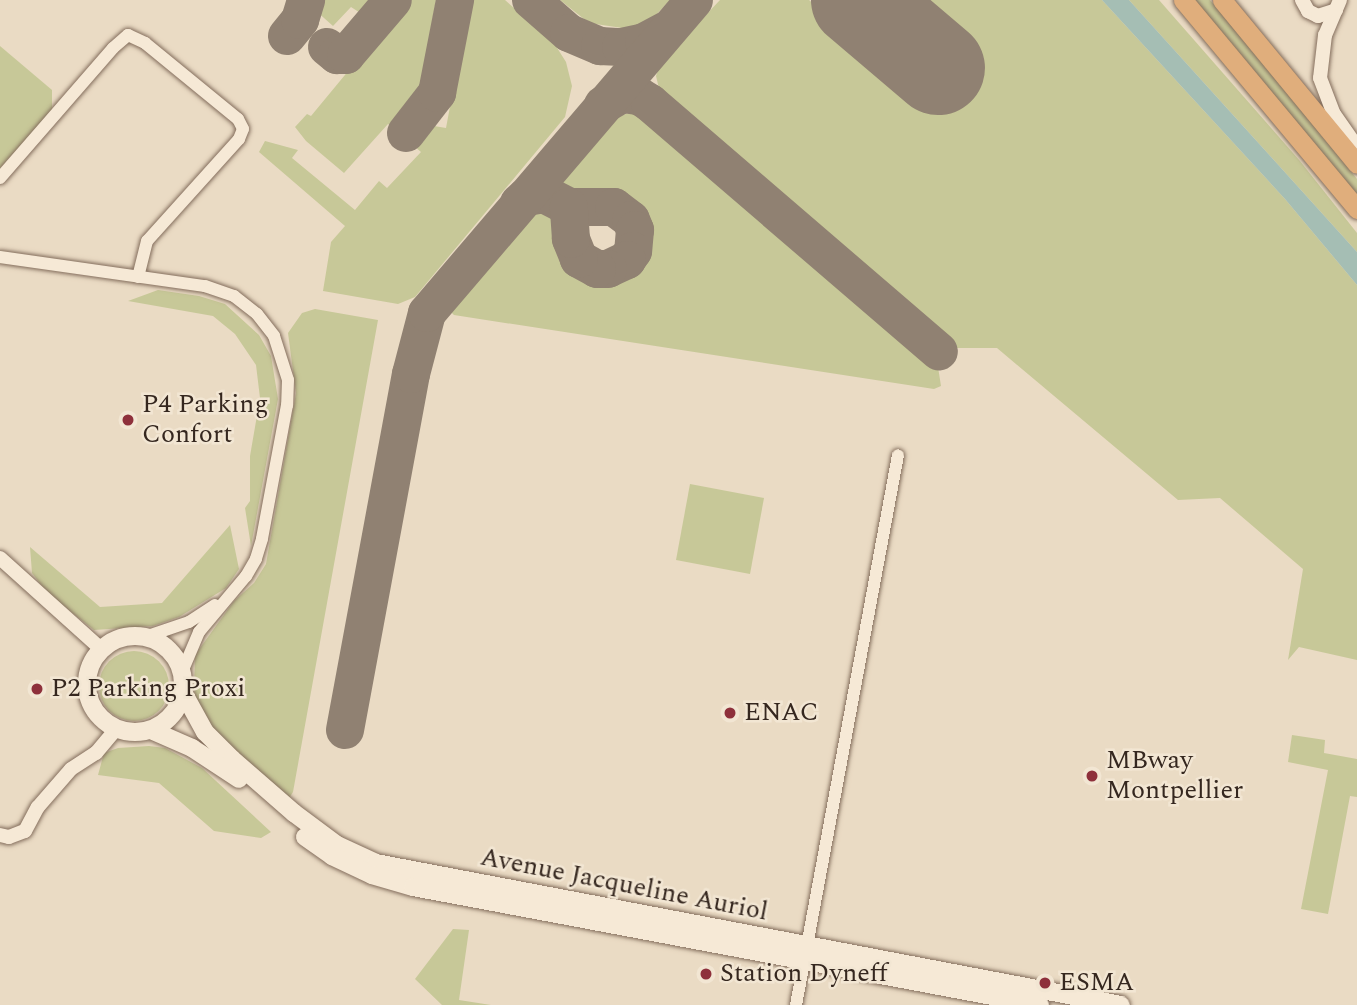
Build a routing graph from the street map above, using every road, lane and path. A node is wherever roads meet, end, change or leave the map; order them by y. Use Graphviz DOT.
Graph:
graph roads {
  1 [pos="1183,0"];
  2 [pos="1222,0"];
  3 [pos="1302,0"];
  4 [pos="1339,4"];
  5 [pos="1357,148"];
  6 [pos="1357,164"];
  7 [pos="0,178"];
  8 [pos="1357,209"];
  9 [pos="0,257"];
  10 [pos="138,277"];
  11 [pos="898,455"];
  12 [pos="0,558"];
  13 [pos="224,599"];
  14 [pos="145,637"];
  15 [pos="101,649"];
  16 [pos="182,672"];
  17 [pos="183,692"];
  18 [pos="116,729"];
  19 [pos="151,730"];
  20 [pos="0,835"];
  21 [pos="805,953"];
  22 [pos="796,1005"];
  23 [pos="1040,1005"];
  24 [pos="1121,1005"];
  1 -- 8 [label="highway"];
  2 -- 6 [label="highway"];
  3 -- 4 [label="street"];
  4 -- 5 [label="street"];
  7 -- 10 [label="street"];
  9 -- 10 [label="street"];
  10 -- 13 [label="street"];
  11 -- 21 [label="street"];
  12 -- 15 [label="street"];
  13 -- 14 [label="street"];
  13 -- 16 [label="street"];
  14 -- 15 [label="main road"];
  14 -- 16 [label="main road"];
  15 -- 18 [label="main road"];
  16 -- 17 [label="main road"];
  17 -- 19 [label="main road"];
  17 -- 21 [label="main road, Avenue Jacqueline Auriol"];
  18 -- 19 [label="main road"];
  18 -- 20 [label="street"];
  19 -- 21 [label="main road, Avenue Jacqueline Auriol"];
  21 -- 22 [label="street"];
  21 -- 23 [label="main road, Avenue Jacqueline Auriol"];
  21 -- 24 [label="main road, Avenue Jacqueline Auriol"];
}
